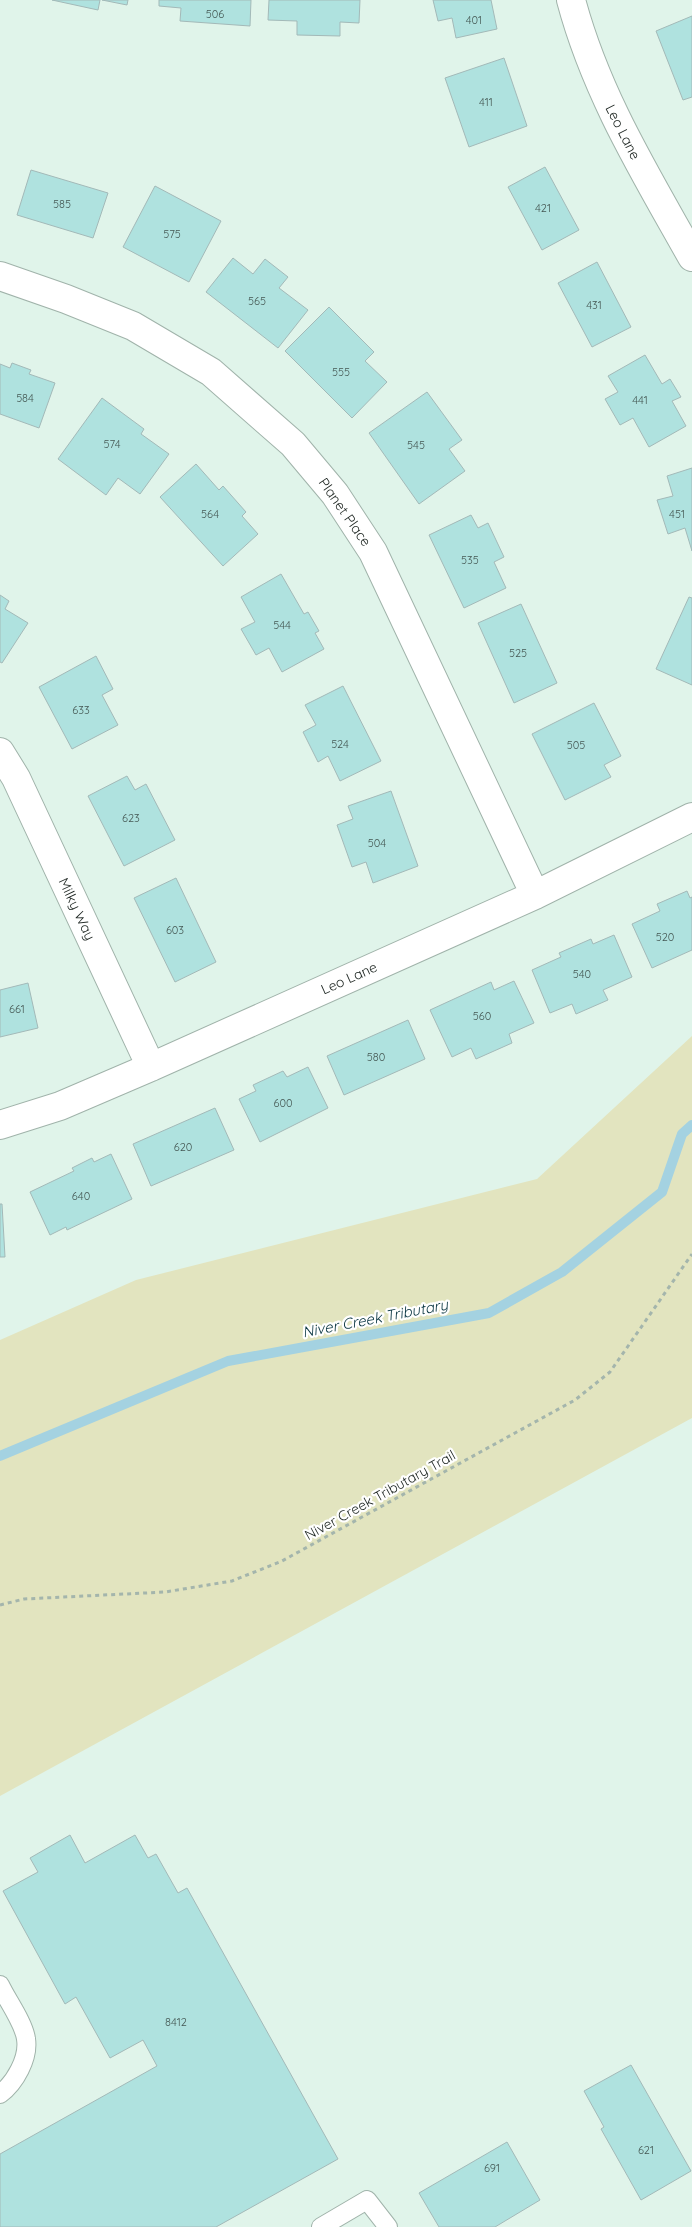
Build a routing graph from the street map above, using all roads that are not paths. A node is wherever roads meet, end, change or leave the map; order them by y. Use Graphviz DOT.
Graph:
graph roads {
  1 [pos="571,0"];
  2 [pos="692,257"];
  3 [pos="0,276"];
  4 [pos="0,752"];
  5 [pos="692,817"];
  6 [pos="534,895"];
  7 [pos="151,1067"];
  8 [pos="0,1125"];
  9 [pos="0,1986"];
  10 [pos="0,2094"];
  11 [pos="321,2227"];
  12 [pos="388,2227"];
  1 -- 2 [label="street, Leo Lane"];
  3 -- 6 [label="street, Planet Place"];
  4 -- 7 [label="street, Milky Way"];
  5 -- 6 [label="street, Leo Lane"];
  6 -- 7 [label="street, Leo Lane"];
  7 -- 8 [label="street, Leo Lane"];
  9 -- 10 [label="lane"];
  11 -- 12 [label="lane"];
}
